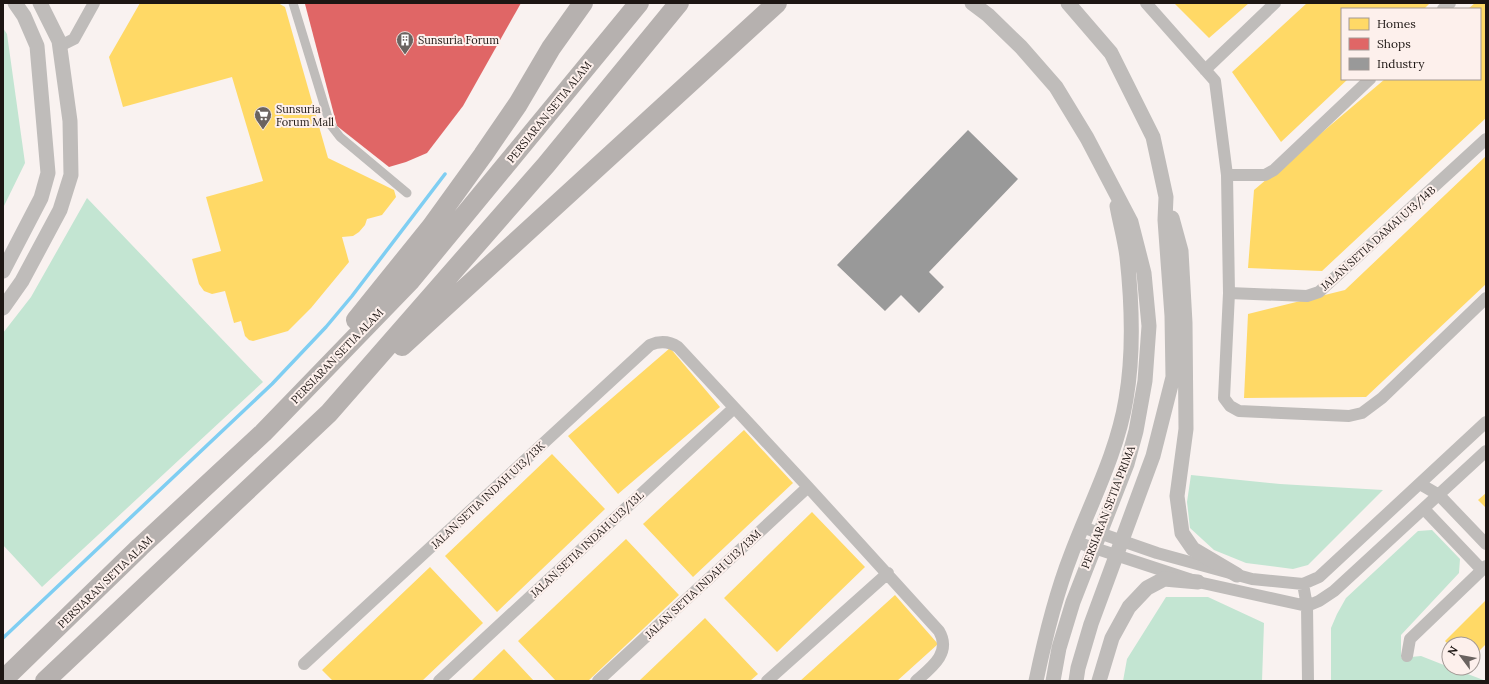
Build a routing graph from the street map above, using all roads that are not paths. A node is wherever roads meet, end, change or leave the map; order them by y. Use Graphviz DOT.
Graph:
graph roads {
  1 [pos="15,3"];
  2 [pos="40,3"];
  3 [pos="94,3"];
  4 [pos="293,3"];
  5 [pos="569,3"];
  6 [pos="583,3"];
  7 [pos="639,3"];
  8 [pos="679,3"];
  9 [pos="777,3"];
  10 [pos="972,3"];
  11 [pos="1068,3"];
  12 [pos="1146,3"];
  13 [pos="1276,3"];
  14 [pos="60,46"];
  15 [pos="551,48"];
  16 [pos="1205,70"];
  17 [pos="1369,80"];
  18 [pos="1486,139"];
  19 [pos="1226,176"];
  20 [pos="1115,190"];
  21 [pos="407,193"];
  22 [pos="1166,197"];
  23 [pos="3,271"];
  24 [pos="1229,293"];
  25 [pos="1486,298"];
  26 [pos="3,308"];
  27 [pos="734,408"];
  28 [pos="329,413"];
  29 [pos="1486,422"];
  30 [pos="263,433"];
  31 [pos="1486,451"];
  32 [pos="1420,484"];
  33 [pos="808,487"];
  34 [pos="1439,495"];
  35 [pos="1424,509"];
  36 [pos="1082,527"];
  37 [pos="1076,542"];
  38 [pos="1486,544"];
  39 [pos="1484,568"];
  40 [pos="888,573"];
  41 [pos="1238,575"];
  42 [pos="1198,582"];
  43 [pos="1303,584"];
  44 [pos="1307,606"];
  45 [pos="1407,656"];
  46 [pos="304,664"];
  47 [pos="3,665"];
  48 [pos="3,680"];
  49 [pos="45,681"];
  50 [pos="439,681"];
  51 [pos="598,681"];
  52 [pos="768,681"];
  53 [pos="916,681"];
  54 [pos="1036,681"];
  55 [pos="1053,681"];
  56 [pos="1076,681"];
  57 [pos="1099,681"];
  58 [pos="1308,681"];
  1 -- 23 [label="street"];
  2 -- 14 [label="street"];
  3 -- 14 [label="street"];
  4 -- 21 [label="street"];
  5 -- 15 [label="highway"];
  6 -- 15 [label="highway"];
  7 -- 30 [label="highway, PERSIARAN SETIA ALAM"];
  8 -- 28 [label="highway"];
  9 -- 28 [label="highway"];
  10 -- 20 [label="street, PERSIARAN SETIA PRIMA"];
  11 -- 22 [label="street"];
  12 -- 16 [label="street"];
  13 -- 16 [label="street"];
  14 -- 26 [label="street"];
  15 -- 30 [label="highway"];
  16 -- 19 [label="street"];
  17 -- 19 [label="street"];
  18 -- 24 [label="street, JALAN SETIA DAMAI U13/14B"];
  19 -- 24 [label="street"];
  20 -- 36 [label="street"];
  20 -- 55 [label="street, PERSIARAN SETIA PRIMA"];
  22 -- 41 [label="street"];
  22 -- 56 [label="street"];
  24 -- 25 [label="street"];
  27 -- 33 [label="street"];
  27 -- 46 [label="street, JALAN SETIA INDAH U13/13K"];
  27 -- 50 [label="street, JALAN SETIA INDAH U13/13L"];
  28 -- 49 [label="highway"];
  29 -- 32 [label="street"];
  30 -- 47 [label="highway"];
  30 -- 48 [label="highway, PERSIARAN SETIA ALAM"];
  31 -- 34 [label="street"];
  32 -- 34 [label="street"];
  32 -- 43 [label="street"];
  33 -- 40 [label="street"];
  33 -- 51 [label="street, JALAN SETIA INDAH U13/13M"];
  34 -- 35 [label="street"];
  34 -- 38 [label="street"];
  35 -- 39 [label="street"];
  35 -- 44 [label="street"];
  36 -- 37 [label="street"];
  36 -- 41 [label="street"];
  37 -- 42 [label="street"];
  37 -- 54 [label="street"];
  39 -- 45 [label="street"];
  40 -- 52 [label="street"];
  40 -- 53 [label="street"];
  41 -- 43 [label="street"];
  42 -- 44 [label="street"];
  42 -- 57 [label="street"];
  43 -- 44 [label="street"];
  44 -- 58 [label="street"];
}
